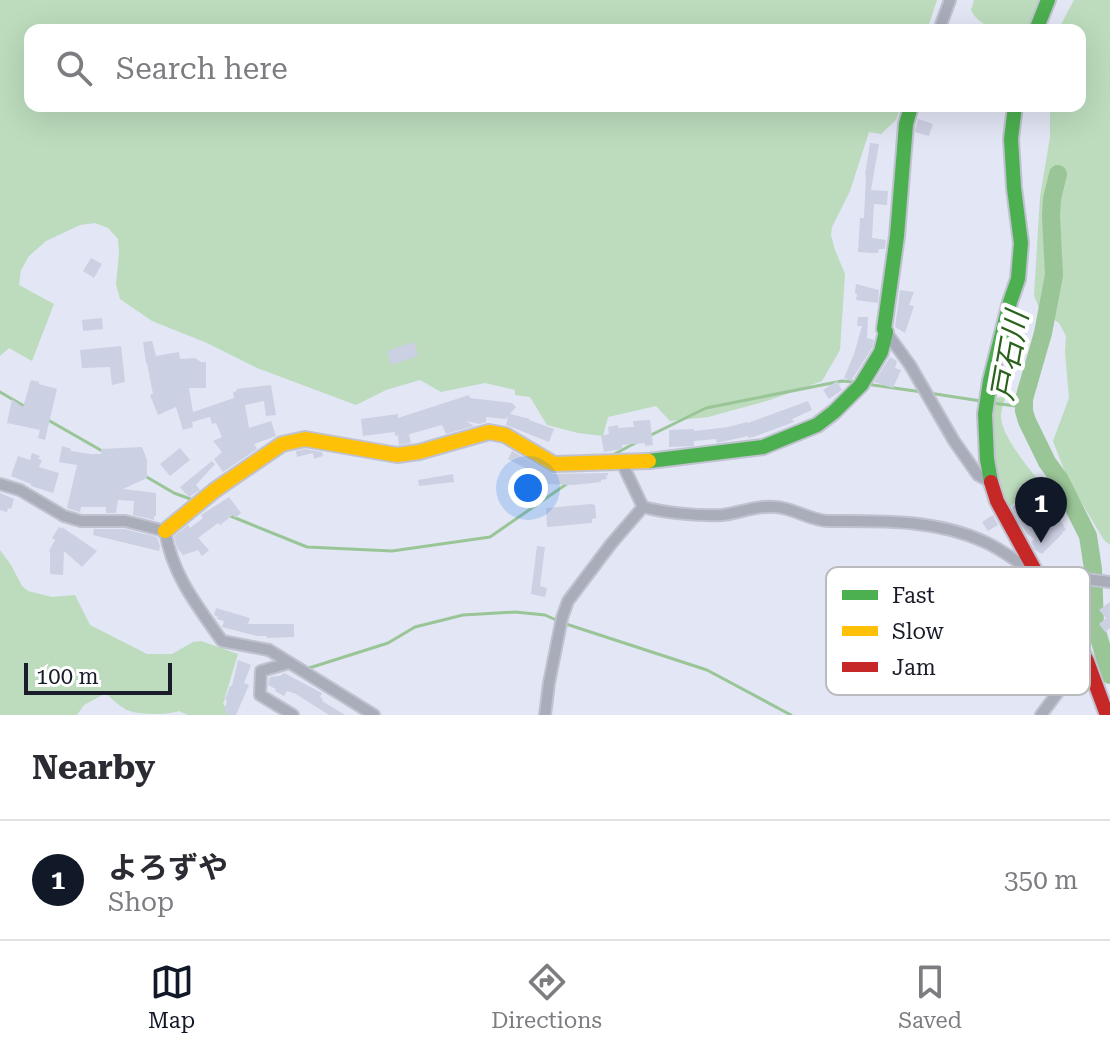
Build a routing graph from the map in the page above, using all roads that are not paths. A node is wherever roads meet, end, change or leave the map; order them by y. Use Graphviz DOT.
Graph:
graph roads {
  1 [pos="950,0"];
  2 [pos="1048,0"];
  3 [pos="941,24"];
  4 [pos="1038,24"];
  5 [pos="909,112"];
  6 [pos="1014,112"];
  7 [pos="886,332"];
  8 [pos="622,463"];
  9 [pos="991,482"];
  10 [pos="0,484"];
  11 [pos="643,507"];
  12 [pos="165,531"];
  13 [pos="1022,567"];
  14 [pos="1034,567"];
  15 [pos="1090,580"];
  16 [pos="1110,582"];
  17 [pos="289,663"];
  18 [pos="1090,669"];
  19 [pos="1056,695"];
  20 [pos="293,715"];
  21 [pos="374,715"];
  22 [pos="545,715"];
  23 [pos="1041,715"];
  24 [pos="1107,715"];
  1 -- 3 [label="street"];
  2 -- 4 [label="street"];
  5 -- 7 [label="street"];
  6 -- 9 [label="street"];
  7 -- 8 [label="street"];
  7 -- 9 [label="street"];
  8 -- 11 [label="street"];
  8 -- 12 [label="street"];
  9 -- 14 [label="street"];
  10 -- 12 [label="street"];
  11 -- 13 [label="street"];
  11 -- 22 [label="street"];
  12 -- 17 [label="street"];
  15 -- 16 [label="street"];
  17 -- 20 [label="street"];
  17 -- 21 [label="street"];
  18 -- 24 [label="street"];
  19 -- 23 [label="street"];
}
